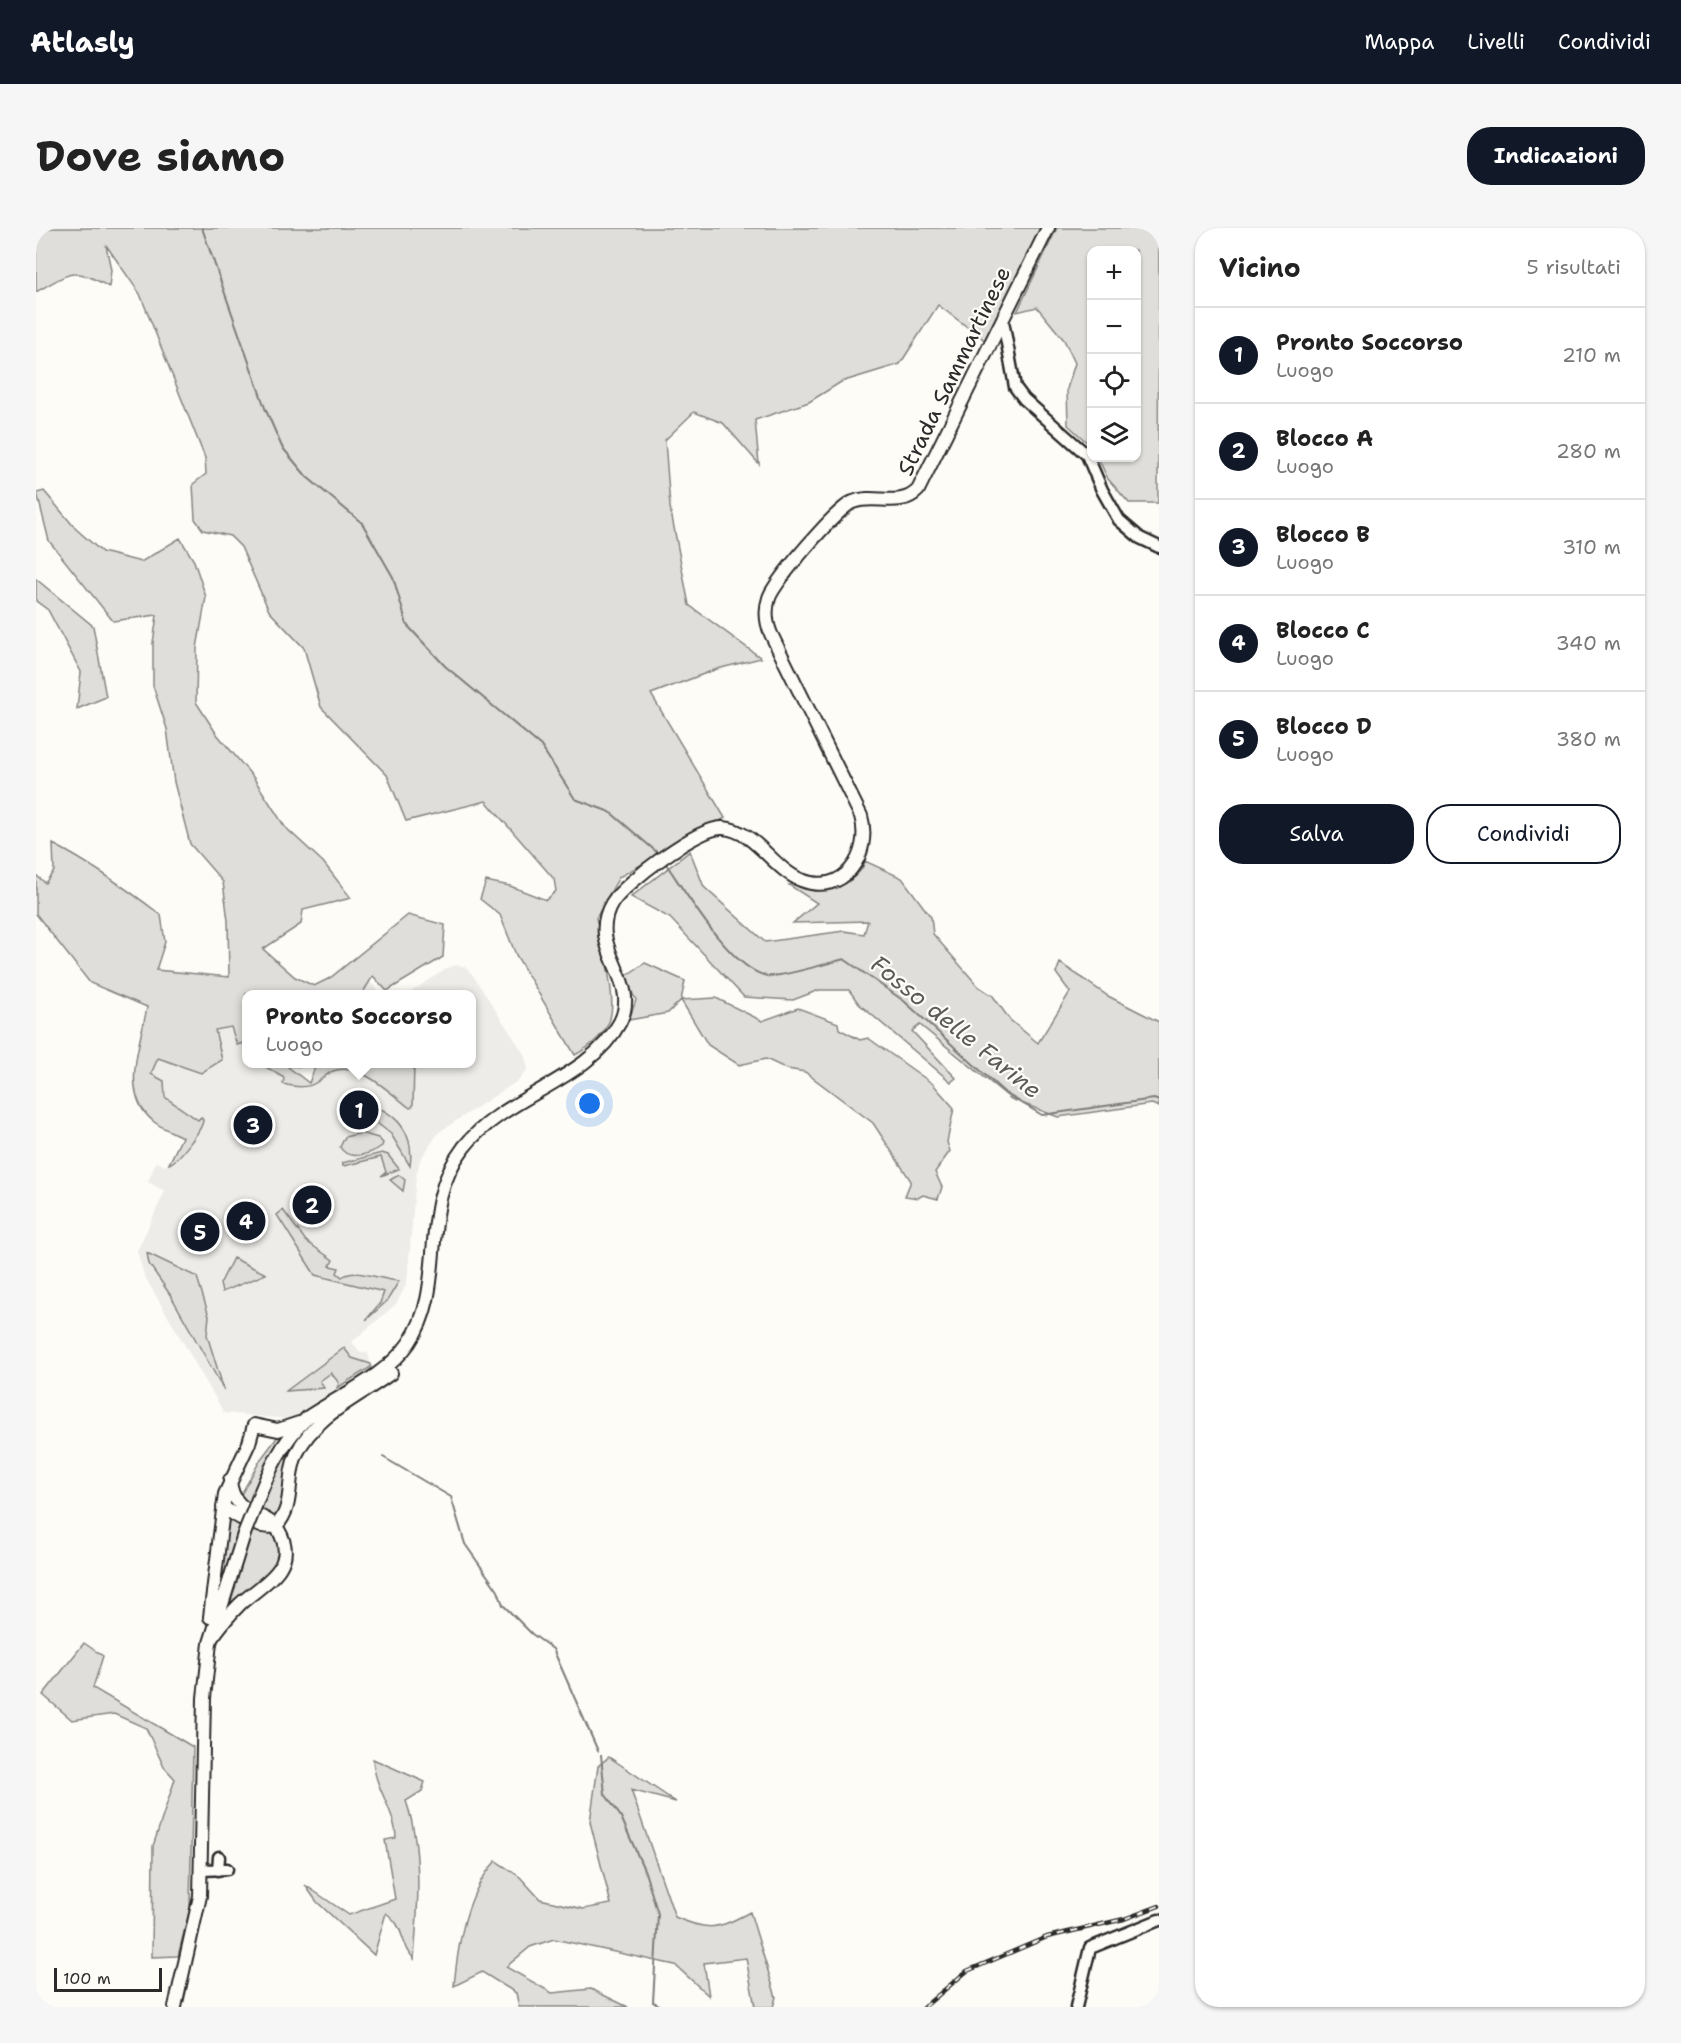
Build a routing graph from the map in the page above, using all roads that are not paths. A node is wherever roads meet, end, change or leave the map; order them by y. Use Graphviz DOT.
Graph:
graph roads {
  1 [pos="1048,228"];
  2 [pos="1003,321"];
  3 [pos="1159,547"];
  4 [pos="408,1344"];
  5 [pos="308,1417"];
  6 [pos="230,1479"];
  7 [pos="223,1507"];
  8 [pos="255,1509"];
  9 [pos="276,1526"];
  10 [pos="210,1642"];
  11 [pos="219,1857"];
  12 [pos="201,1870"];
  13 [pos="1159,1920"];
  14 [pos="175,2007"];
  15 [pos="1076,2007"];
  1 -- 2 [label="main road, Strada Sammartinese"];
  2 -- 3 [label="street"];
  2 -- 4 [label="main road, Strada Sammartinese"];
  4 -- 5 [label="main road, Strada Sammartinese"];
  4 -- 9 [label="main road"];
  5 -- 6 [label="main road"];
  5 -- 8 [label="main road, Strada Sammartinese"];
  6 -- 7 [label="main road"];
  6 -- 8 [label="main road"];
  7 -- 8 [label="main road"];
  7 -- 9 [label="main road"];
  7 -- 10 [label="main road"];
  8 -- 9 [label="main road"];
  8 -- 10 [label="main road, Strada Sammartinese, bridge"];
  9 -- 10 [label="main road"];
  10 -- 12 [label="main road, Strada Sammartinese"];
  11 -- 12 [label="street"];
  12 -- 14 [label="main road, Strada Sammartinese"];
  13 -- 15 [label="street"];
}
